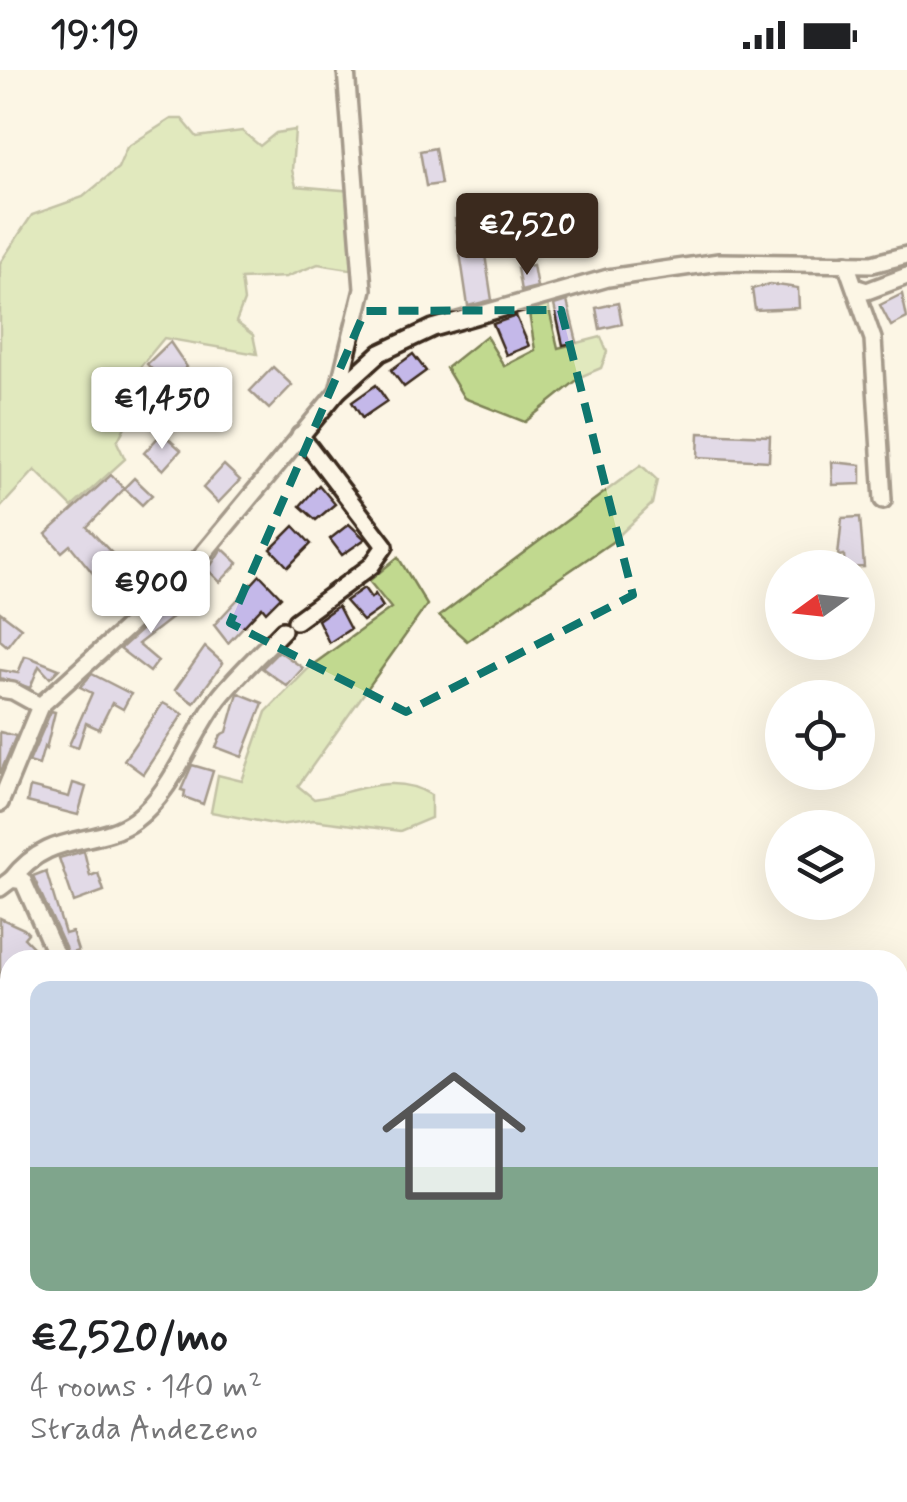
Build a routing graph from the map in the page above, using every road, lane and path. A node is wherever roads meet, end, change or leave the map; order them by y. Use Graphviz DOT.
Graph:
graph roads {
  1 [pos="346,70"];
  2 [pos="907,255"];
  3 [pos="846,263"];
  4 [pos="907,276"];
  5 [pos="856,288"];
  6 [pos="338,392"];
  7 [pos="300,435"];
  8 [pos="883,500"];
  9 [pos="0,689"];
  10 [pos="40,706"];
  11 [pos="0,803"];
  12 [pos="6,884"];
  13 [pos="54,950"];
  1 -- 6 [label="street"];
  2 -- 3 [label="street"];
  3 -- 5 [label="street"];
  3 -- 6 [label="street"];
  4 -- 5 [label="street"];
  5 -- 8 [label="street"];
  6 -- 7 [label="street"];
  7 -- 10 [label="street"];
  7 -- 12 [label="street"];
  9 -- 10 [label="street"];
  10 -- 11 [label="street"];
  12 -- 13 [label="street"];
}
